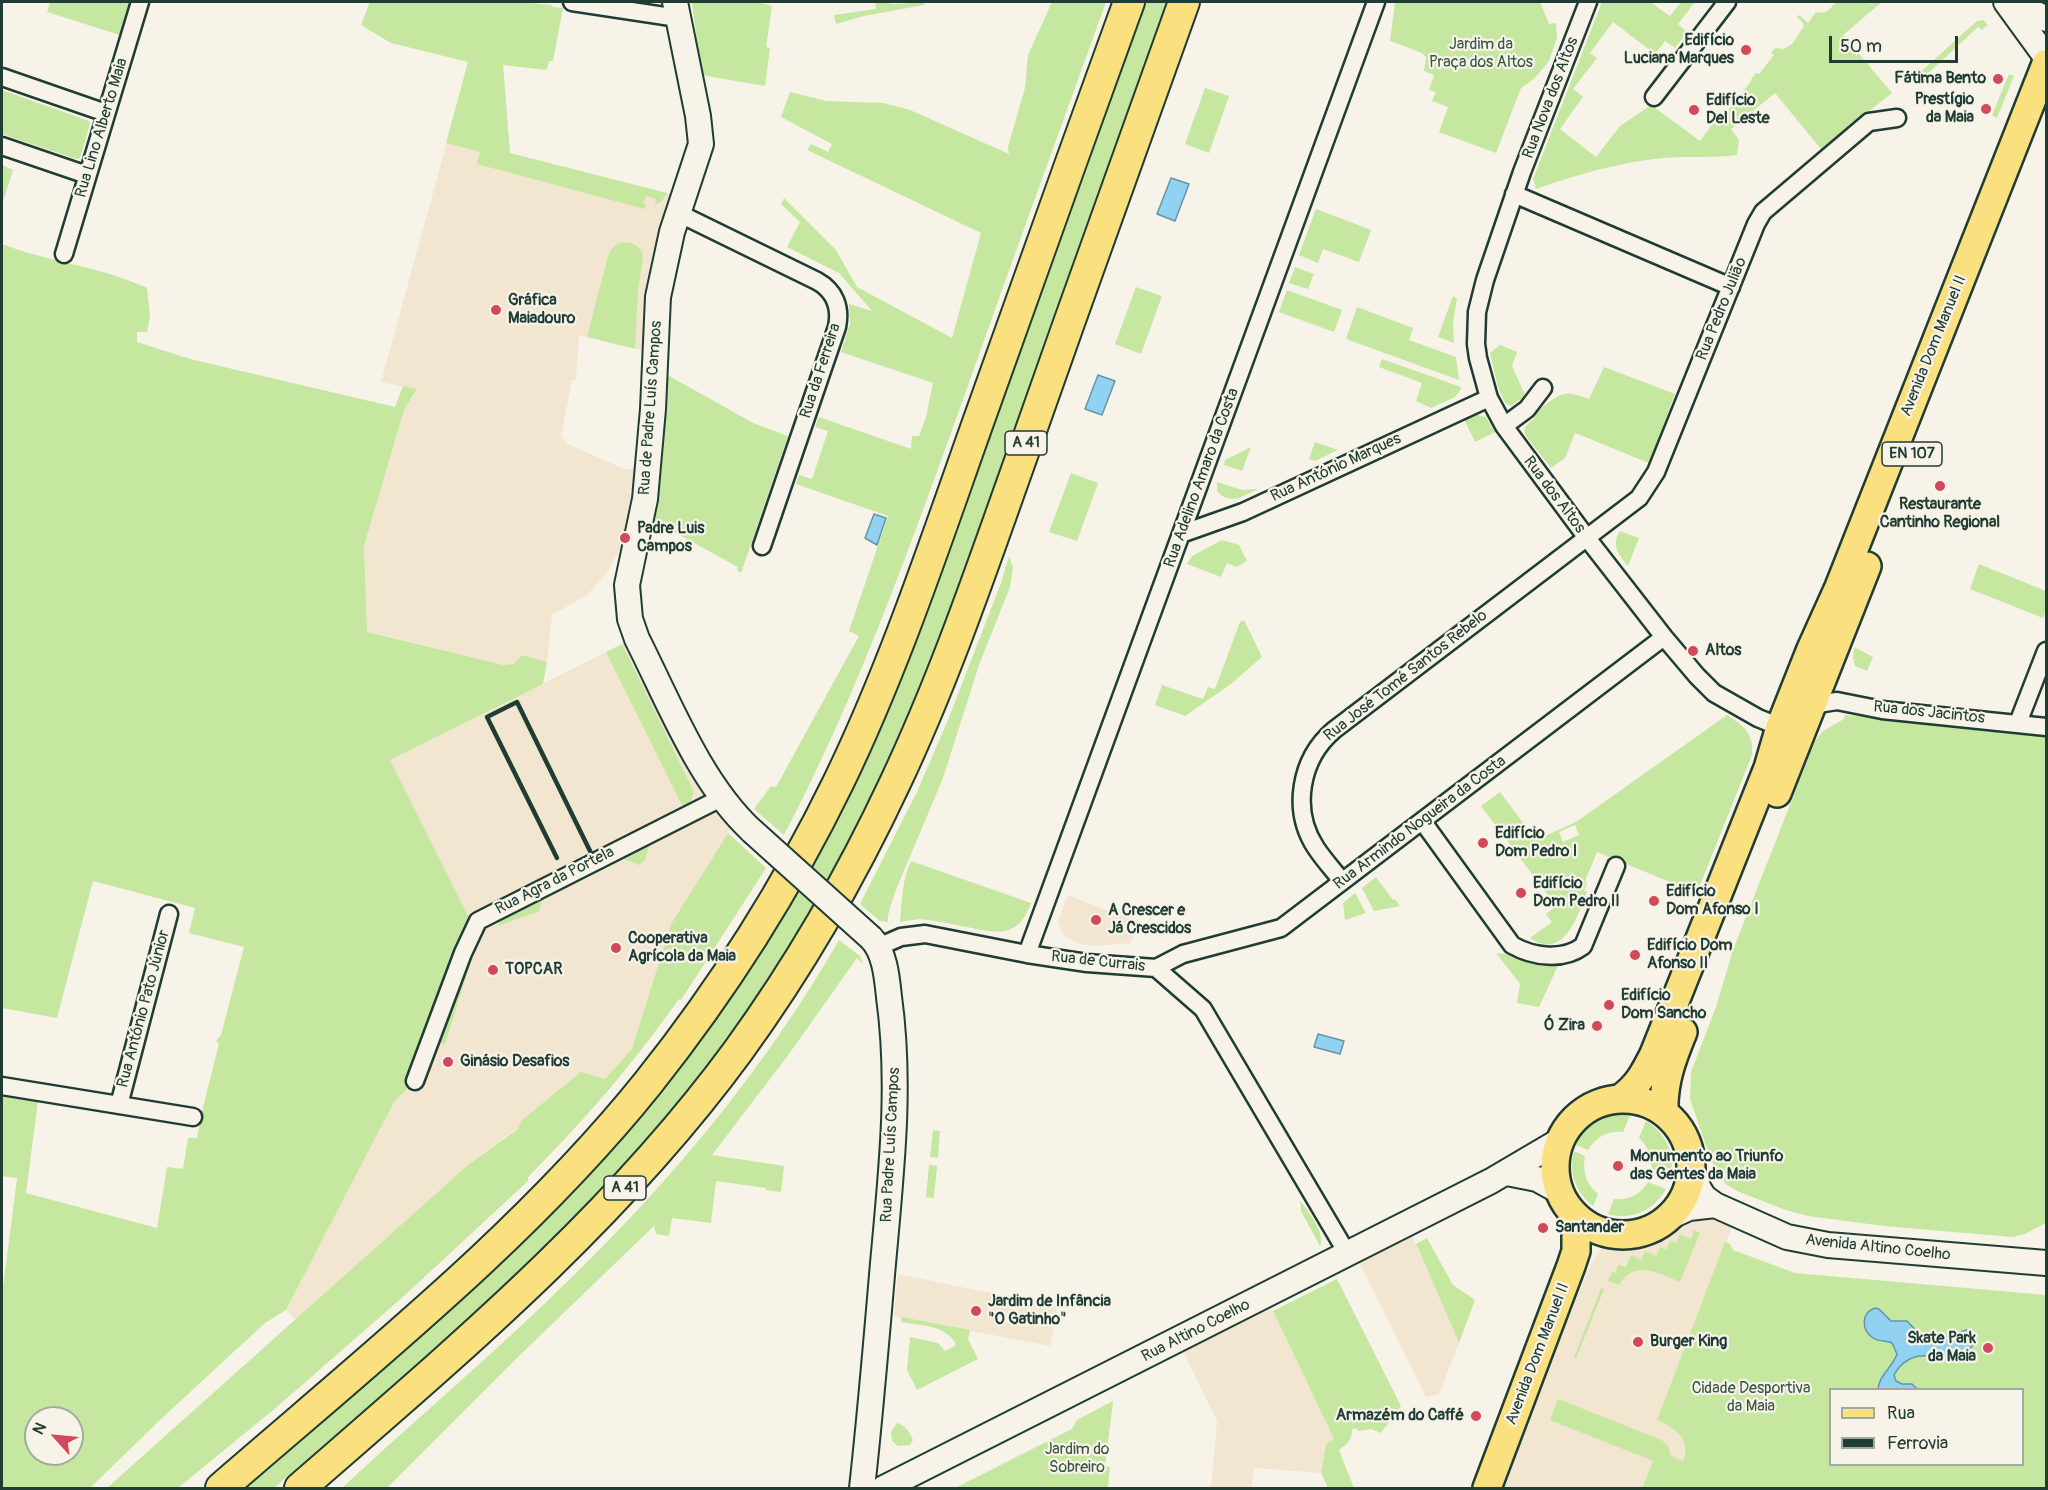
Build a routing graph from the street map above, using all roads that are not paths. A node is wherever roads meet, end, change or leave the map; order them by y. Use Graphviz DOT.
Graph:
graph roads {
  1 [pos="140,2"];
  2 [pos="572,2"];
  3 [pos="1129,2"];
  4 [pos="1184,2"];
  5 [pos="1376,2"];
  6 [pos="1588,2"];
  7 [pos="1727,2"];
  8 [pos="2006,2"];
  9 [pos="2014,2"];
  10 [pos="676,10"];
  11 [pos="2046,19"];
  12 [pos="2046,57"];
  13 [pos="2046,64"];
  14 [pos="2,77"];
  15 [pos="1654,97"];
  16 [pos="106,113"];
  17 [pos="2046,114"];
  18 [pos="1897,118"];
  19 [pos="2,146"];
  20 [pos="87,175"];
  21 [pos="1514,194"];
  22 [pos="678,213"];
  23 [pos="64,254"];
  24 [pos="1731,287"];
  25 [pos="1543,388"];
  26 [pos="1489,398"];
  27 [pos="1504,426"];
  28 [pos="1181,534"];
  29 [pos="1587,538"];
  30 [pos="762,546"];
  31 [pos="1664,637"];
  32 [pos="2046,651"];
  33 [pos="1812,705"];
  34 [pos="2018,723"];
  35 [pos="1780,727"];
  36 [pos="2046,727"];
  37 [pos="721,798"];
  38 [pos="1423,822"];
  39 [pos="1616,866"];
  40 [pos="1342,881"];
  41 [pos="169,914"];
  42 [pos="874,942"];
  43 [pos="1027,954"];
  44 [pos="1156,968"];
  45 [pos="415,1081"];
  46 [pos="2,1086"];
  47 [pos="1621,1098"];
  48 [pos="119,1105"];
  49 [pos="1664,1112"];
  50 [pos="193,1117"];
  51 [pos="1559,1141"];
  52 [pos="1690,1165"];
  53 [pos="1507,1173"];
  54 [pos="1558,1191"];
  55 [pos="1715,1205"];
  56 [pos="1576,1217"];
  57 [pos="1669,1217"];
  58 [pos="1611,1234"];
  59 [pos="1347,1253"];
  60 [pos="2046,1263"];
  61 [pos="221,1488"];
  62 [pos="301,1488"];
  63 [pos="862,1488"];
  64 [pos="884,1488"];
  65 [pos="1486,1488"];
  66 [pos="1502,1488"];
  1 -- 16 [label="street, Rua Lino Alberto Maia"];
  2 -- 10 [label="street"];
  3 -- 61 [label="highway"];
  4 -- 62 [label="highway, A 41"];
  5 -- 28 [label="street, Rua Adelino Amaro da Costa"];
  6 -- 21 [label="street, Rua Nova dos Altos"];
  7 -- 15 [label="street"];
  8 -- 12 [label="street"];
  9 -- 11 [label="street"];
  10 -- 22 [label="street, Rua de Padre Luís Campos"];
  13 -- 35 [label="main road, Avenida Dom Manuel II"];
  14 -- 16 [label="street"];
  16 -- 20 [label="street, Rua Lino Alberto Maia"];
  17 -- 33 [label="main road, Avenida Dom Manuel II / EN 107"];
  18 -- 24 [label="street, Rua Pedro Julião"];
  19 -- 20 [label="street"];
  20 -- 23 [label="street, Rua Lino Alberto Maia"];
  21 -- 24 [label="street"];
  21 -- 26 [label="street, Rua dos Altos"];
  22 -- 30 [label="street, Rua da Ferreira"];
  22 -- 37 [label="street, Rua de Padre Luís Campos"];
  24 -- 29 [label="street, Rua Pedro Julião"];
  25 -- 27 [label="street"];
  26 -- 27 [label="street, Rua dos Altos"];
  26 -- 28 [label="street, Rua António Marques"];
  27 -- 29 [label="street, Rua dos Altos"];
  28 -- 43 [label="street, Rua Adelino Amaro da Costa"];
  29 -- 31 [label="street, Rua dos Altos"];
  29 -- 40 [label="street, Rua José Tomé Santos Rebelo"];
  31 -- 35 [label="street, Rua dos Altos"];
  31 -- 38 [label="street, Rua Armindo Nogueira da Costa"];
  32 -- 34 [label="street"];
  33 -- 34 [label="street, Rua dos Jacintos"];
  33 -- 35 [label="street"];
  33 -- 49 [label="main road, Avenida Dom Manuel II / EN 107"];
  34 -- 36 [label="street, Rua dos Jacintos"];
  35 -- 47 [label="main road, Avenida Dom Manuel II"];
  37 -- 42 [label="street, bridge"];
  37 -- 45 [label="street, Rua Agra da Portela"];
  38 -- 39 [label="street"];
  38 -- 40 [label="street, Rua Armindo Nogueira da Costa"];
  40 -- 44 [label="street, Rua Armindo Nogueira da Costa"];
  41 -- 48 [label="street, Rua António Pato Júnior"];
  42 -- 43 [label="street, Rua de Currais"];
  42 -- 63 [label="street, Rua Padre Luís Campos"];
  43 -- 44 [label="street, Rua de Currais"];
  44 -- 59 [label="street, Rua de Currais"];
  46 -- 48 [label="street"];
  47 -- 49 [label="main road"];
  47 -- 51 [label="main road"];
  48 -- 50 [label="street"];
  49 -- 52 [label="main road"];
  51 -- 53 [label="street, Rua Altino Coelho"];
  51 -- 54 [label="main road"];
  52 -- 55 [label="street, Avenida Altino Coelho"];
  52 -- 57 [label="main road"];
  53 -- 54 [label="street"];
  53 -- 59 [label="street, Rua Altino Coelho"];
  54 -- 56 [label="main road"];
  55 -- 57 [label="street"];
  55 -- 60 [label="street, Avenida Altino Coelho"];
  56 -- 58 [label="main road"];
  56 -- 65 [label="main road, Avenida Dom Manuel II"];
  57 -- 58 [label="main road"];
  58 -- 66 [label="main road, Avenida Dom Manuel II"];
  59 -- 64 [label="street, Rua Altino Coelho"];
}
